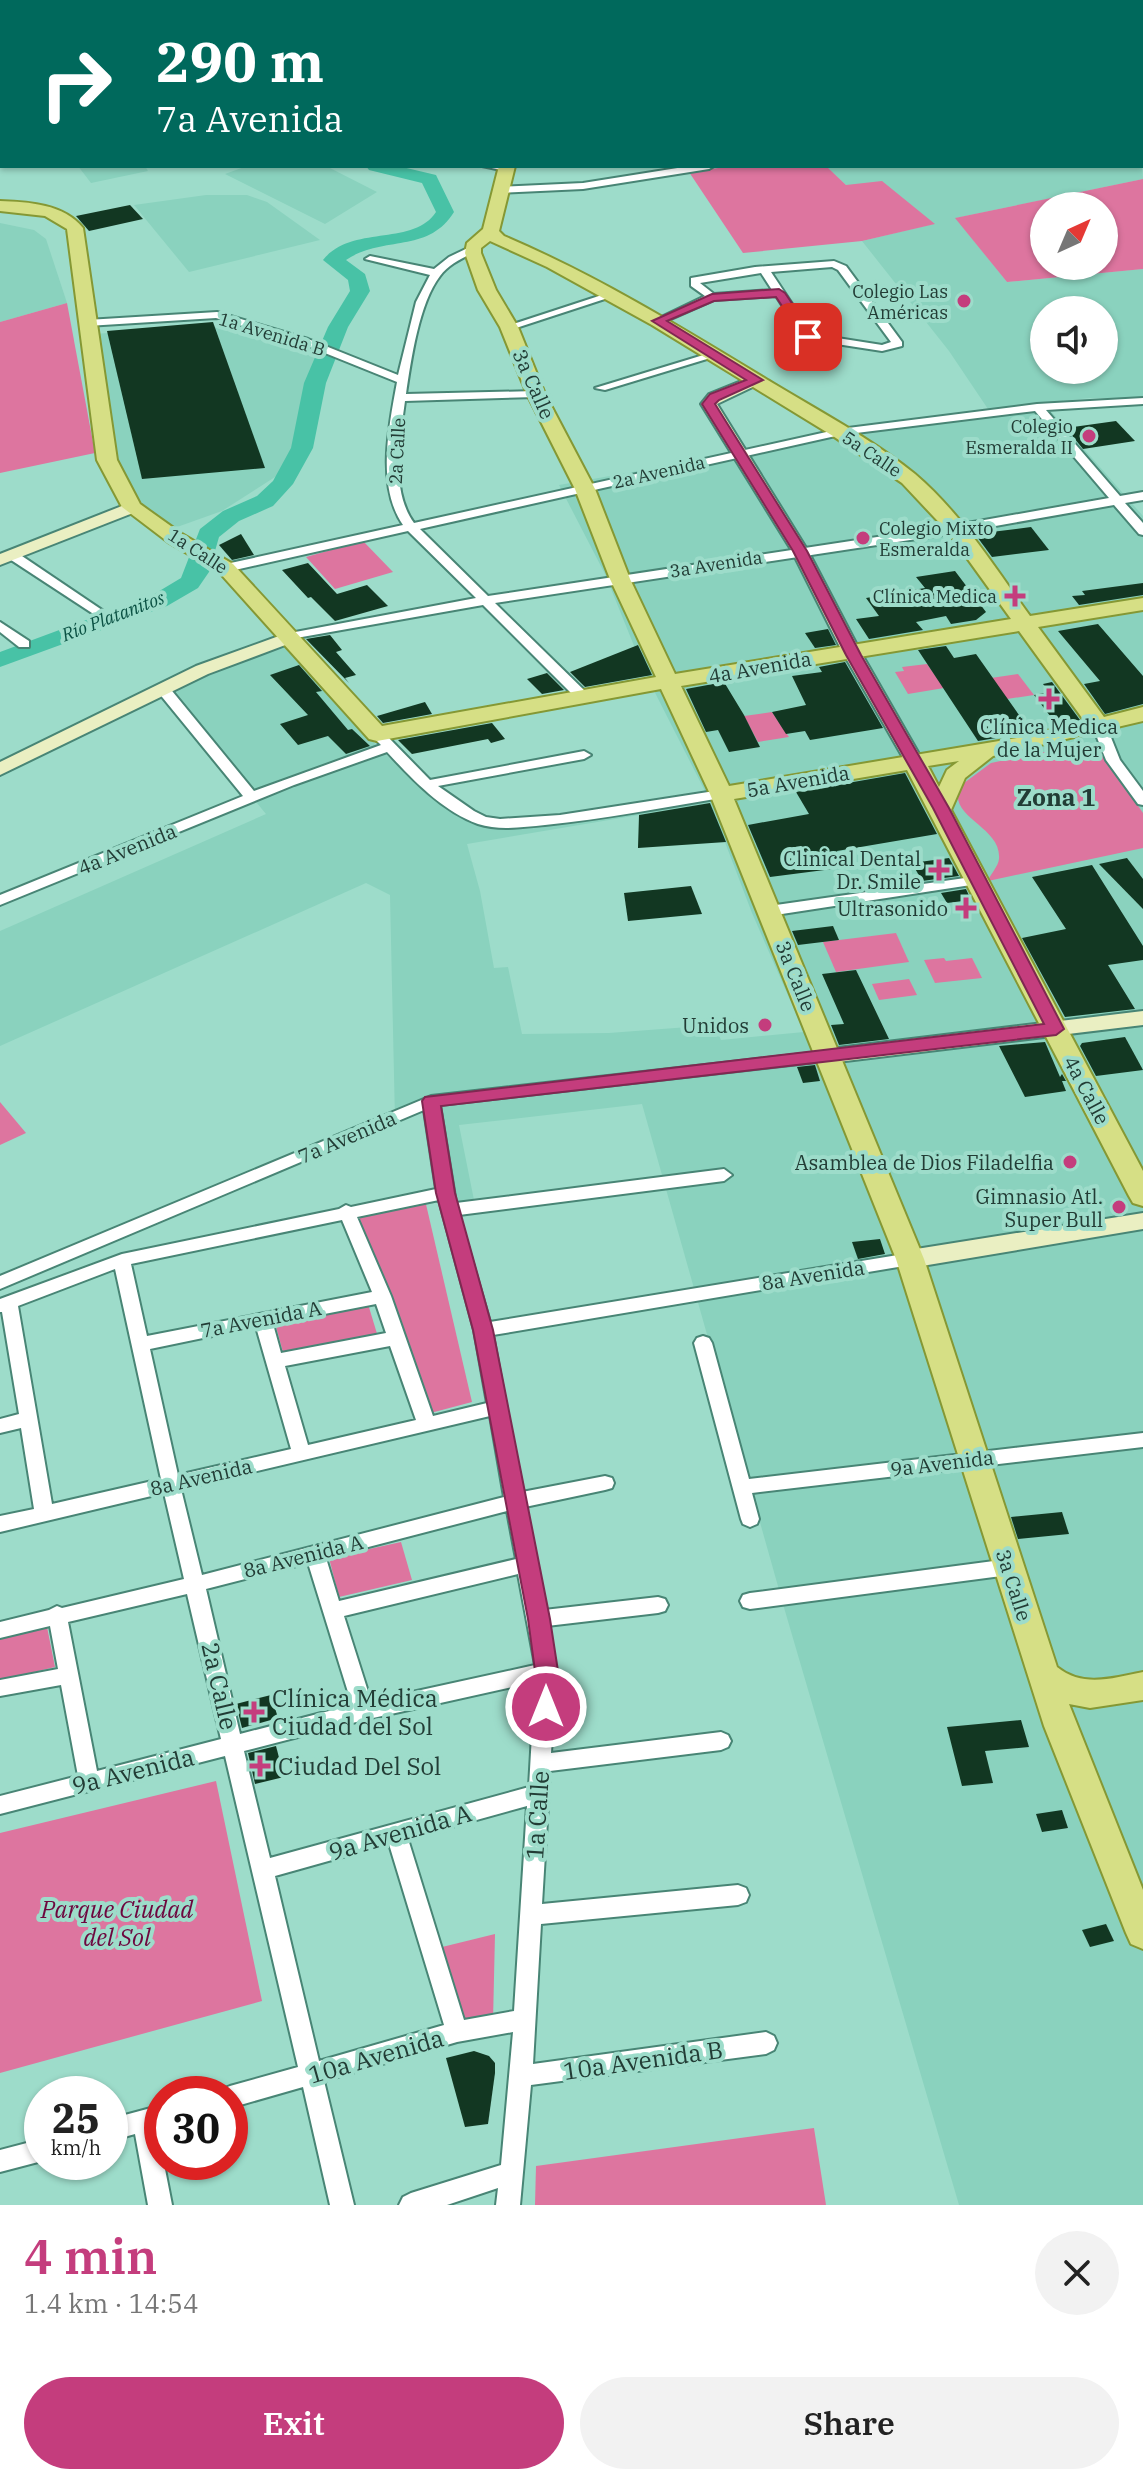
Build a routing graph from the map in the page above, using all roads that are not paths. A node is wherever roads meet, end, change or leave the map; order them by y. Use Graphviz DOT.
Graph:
graph roads {
  1 [pos="531,0"];
  2 [pos="539,0"];
  3 [pos="507,168"];
  4 [pos="684,168"];
  5 [pos="659,170"];
  6 [pos="500,190"];
  7 [pos="0,206"];
  8 [pos="0,214"];
  9 [pos="73,234"];
  10 [pos="485,241"];
  11 [pos="370,259"];
  12 [pos="759,270"];
  13 [pos="436,273"];
  14 [pos="779,293"];
  15 [pos="612,295"];
  16 [pos="712,297"];
  17 [pos="658,321"];
  18 [pos="87,323"];
  19 [pos="509,327"];
  20 [pos="714,355"];
  21 [pos="756,380"];
  22 [pos="403,381"];
  23 [pos="601,388"];
  24 [pos="536,394"];
  25 [pos="400,398"];
  26 [pos="1143,401"];
  27 [pos="1037,407"];
  28 [pos="840,432"];
  29 [pos="741,453"];
  30 [pos="585,489"];
  31 [pos="1143,496"];
  32 [pos="1116,500"];
  33 [pos="132,507"];
  34 [pos="411,527"];
  35 [pos="956,529"];
  36 [pos="1143,531"];
  37 [pos="800,551"];
  38 [pos="6,558"];
  39 [pos="226,568"];
  40 [pos="620,579"];
  41 [pos="483,601"];
  42 [pos="1143,604"];
  43 [pos="96,610"];
  44 [pos="1024,623"];
  45 [pos="0,626"];
  46 [pos="290,637"];
  47 [pos="24,644"];
  48 [pos="851,651"];
  49 [pos="670,682"];
  50 [pos="163,689"];
  51 [pos="582,696"];
  52 [pos="1143,714"];
  53 [pos="1099,725"];
  54 [pos="383,740"];
  55 [pos="989,750"];
  56 [pos="584,755"];
  57 [pos="914,761"];
  58 [pos="0,769"];
  59 [pos="429,784"];
  60 [pos="721,794"];
  61 [pos="252,798"];
  62 [pos="1143,801"];
  63 [pos="453,805"];
  64 [pos="941,808"];
  65 [pos="979,880"];
  66 [pos="0,900"];
  67 [pos="769,911"];
  68 [pos="1143,1018"];
  69 [pos="1056,1029"];
  70 [pos="829,1056"];
  71 [pos="431,1101"];
  72 [pos="724,1175"];
  73 [pos="1143,1196"];
  74 [pos="447,1201"];
  75 [pos="346,1211"];
  76 [pos="1143,1221"];
  77 [pos="910,1259"];
  78 [pos="122,1260"];
  79 [pos="0,1283"];
  80 [pos="382,1296"];
  81 [pos="4,1304"];
  82 [pos="262,1318"];
  83 [pos="483,1330"];
  84 [pos="396,1338"];
  85 [pos="703,1343"];
  86 [pos="140,1344"];
  87 [pos="275,1361"];
  88 [pos="496,1408"];
  89 [pos="28,1419"];
  90 [pos="426,1423"];
  91 [pos="0,1426"];
  92 [pos="1143,1440"];
  93 [pos="302,1454"];
  94 [pos="975,1459"];
  95 [pos="605,1483"];
  96 [pos="171,1484"];
  97 [pos="741,1487"];
  98 [pos="516,1501"];
  99 [pos="44,1514"];
  100 [pos="750,1519"];
  101 [pos="0,1524"];
  102 [pos="315,1553"];
  103 [pos="527,1564"];
  104 [pos="1009,1567"];
  105 [pos="196,1584"];
  106 [pos="750,1601"];
  107 [pos="658,1605"];
  108 [pos="334,1610"];
  109 [pos="57,1614"];
  110 [pos="539,1619"];
  111 [pos="0,1630"];
  112 [pos="546,1671"];
  113 [pos="1043,1674"];
  114 [pos="68,1675"];
  115 [pos="1143,1686"];
  116 [pos="0,1688"];
  117 [pos="1080,1695"];
  118 [pos="364,1711"];
  119 [pos="1060,1726"];
  120 [pos="721,1741"];
  121 [pos="234,1745"];
  122 [pos="540,1763"];
  123 [pos="89,1782"];
  124 [pos="537,1794"];
  125 [pos="0,1805"];
  126 [pos="396,1834"];
  127 [pos="263,1870"];
  128 [pos="738,1895"];
  129 [pos="531,1915"];
  130 [pos="1143,1933"];
  131 [pos="524,2020"];
  132 [pos="457,2032"];
  133 [pos="766,2043"];
  134 [pos="311,2075"];
  135 [pos="521,2076"];
  136 [pos="248,2092"];
  137 [pos="24,2155"];
  138 [pos="0,2161"];
  139 [pos="510,2173"];
  140 [pos="158,2180"];
  141 [pos="160,2205"];
  142 [pos="342,2205"];
  143 [pos="411,2205"];
  144 [pos="508,2205"];
  1 -- 2 [label="highway"];
  3 -- 6 [label="main road"];
  4 -- 5 [label="street"];
  5 -- 6 [label="street"];
  6 -- 10 [label="main road"];
  7 -- 9 [label="main road"];
  8 -- 9 [label="main road"];
  9 -- 18 [label="main road, 1a Calle"];
  10 -- 13 [label="street"];
  10 -- 15 [label="main road, 5a Calle"];
  10 -- 19 [label="main road, 3a Calle"];
  11 -- 13 [label="street"];
  12 -- 14 [label="street"];
  12 -- 14 [label="street"];
  12 -- 16 [label="street"];
  13 -- 22 [label="street, 2a Calle"];
  14 -- 16 [label="street"];
  15 -- 17 [label="main road, 5a Calle"];
  15 -- 19 [label="street"];
  16 -- 17 [label="street"];
  17 -- 20 [label="main road, 5a Calle"];
  18 -- 22 [label="street, 1a Avenida B"];
  18 -- 33 [label="main road, 1a Calle"];
  19 -- 24 [label="main road, 3a Calle"];
  20 -- 21 [label="main road, 5a Calle"];
  20 -- 23 [label="street"];
  21 -- 28 [label="main road, 5a Calle"];
  21 -- 29 [label="main road, 4a Calle"];
  22 -- 25 [label="street, 2a Calle"];
  24 -- 25 [label="street"];
  24 -- 30 [label="main road, 3a Calle"];
  25 -- 34 [label="street, 2a Calle"];
  26 -- 27 [label="street, 2a Avenida"];
  27 -- 28 [label="street, 2a Avenida"];
  27 -- 32 [label="street"];
  28 -- 29 [label="street, 2a Avenida"];
  28 -- 35 [label="main road, 5a Calle"];
  29 -- 30 [label="street, 2a Avenida"];
  29 -- 37 [label="main road, 4a Calle"];
  30 -- 34 [label="street, 2a Avenida"];
  30 -- 40 [label="main road, 3a Calle"];
  31 -- 32 [label="street, 3a Avenida"];
  32 -- 35 [label="street, 3a Avenida"];
  32 -- 36 [label="street"];
  33 -- 38 [label="main road"];
  33 -- 39 [label="main road, 1a Calle"];
  34 -- 39 [label="street, 2a Avenida"];
  34 -- 41 [label="street, 2a Calle"];
  35 -- 37 [label="street, 3a Avenida"];
  35 -- 44 [label="main road, 5a Calle"];
  37 -- 40 [label="street, 3a Avenida"];
  37 -- 48 [label="main road, 4a Calle"];
  38 -- 43 [label="street"];
  39 -- 46 [label="main road, 1a Calle"];
  40 -- 41 [label="street, 3a Avenida"];
  40 -- 49 [label="main road, 3a Calle"];
  41 -- 46 [label="street, 3a Avenida"];
  41 -- 51 [label="street, 2a Calle"];
  42 -- 44 [label="main road, 4a Avenida"];
  44 -- 48 [label="main road, 4a Avenida"];
  44 -- 53 [label="main road, 5a Calle"];
  45 -- 47 [label="street"];
  46 -- 50 [label="main road"];
  46 -- 54 [label="main road, 1a Calle"];
  48 -- 49 [label="main road, 4a Avenida"];
  48 -- 57 [label="main road, 4a Calle"];
  49 -- 51 [label="main road, 4a Avenida"];
  49 -- 60 [label="main road, 3a Calle"];
  50 -- 58 [label="main road"];
  50 -- 61 [label="street"];
  51 -- 54 [label="main road, 4a Avenida"];
  52 -- 53 [label="main road, 5a Avenida"];
  53 -- 55 [label="main road, 5a Avenida"];
  53 -- 62 [label="street, 5a Calle"];
  54 -- 59 [label="street, 1a Calle"];
  54 -- 61 [label="street, 4a Avenida"];
  55 -- 57 [label="main road, 5a Avenida"];
  55 -- 64 [label="main road"];
  56 -- 59 [label="street"];
  57 -- 60 [label="main road, 5a Avenida"];
  57 -- 64 [label="main road, 4a Calle"];
  59 -- 63 [label="street, 1a Calle"];
  60 -- 63 [label="street, 5a Avenida"];
  60 -- 67 [label="main road, 3a Calle"];
  61 -- 66 [label="street, 4a Avenida"];
  64 -- 65 [label="main road, 4a Calle"];
  65 -- 67 [label="street"];
  65 -- 69 [label="main road, 4a Calle"];
  67 -- 70 [label="main road, 3a Calle"];
  68 -- 69 [label="main road, 7a Avenida"];
  69 -- 70 [label="main road, 7a Avenida"];
  69 -- 73 [label="main road, 4a Calle"];
  70 -- 71 [label="street, 7a Avenida"];
  70 -- 77 [label="main road, 3a Calle"];
  71 -- 74 [label="street, 1a Calle"];
  71 -- 79 [label="street, 7a Avenida"];
  72 -- 74 [label="street"];
  74 -- 75 [label="street"];
  74 -- 83 [label="street, 1a Calle"];
  75 -- 78 [label="street"];
  75 -- 80 [label="street"];
  76 -- 77 [label="main road, 8a Avenida"];
  77 -- 83 [label="street, 8a Avenida"];
  77 -- 94 [label="main road, 3a Calle"];
  78 -- 81 [label="street"];
  78 -- 86 [label="street, 2a Calle"];
  80 -- 82 [label="street, 7a Avenida A"];
  80 -- 84 [label="street"];
  81 -- 89 [label="street"];
  82 -- 86 [label="street, 7a Avenida A"];
  82 -- 87 [label="street"];
  83 -- 88 [label="street, 1a Calle"];
  84 -- 87 [label="street"];
  84 -- 90 [label="street"];
  85 -- 97 [label="street"];
  86 -- 96 [label="street, 2a Calle"];
  87 -- 93 [label="street"];
  88 -- 90 [label="street, 8a Avenida"];
  88 -- 98 [label="street, 1a Calle"];
  89 -- 91 [label="street"];
  89 -- 99 [label="street"];
  90 -- 93 [label="street, 8a Avenida"];
  92 -- 94 [label="street, 9a Avenida"];
  93 -- 96 [label="street, 8a Avenida"];
  94 -- 97 [label="street, 9a Avenida"];
  94 -- 104 [label="main road, 3a Calle"];
  95 -- 98 [label="street, 8a Avenida A"];
  96 -- 99 [label="street, 8a Avenida"];
  96 -- 105 [label="street, 2a Calle"];
  97 -- 100 [label="street"];
  98 -- 102 [label="street, 8a Avenida A"];
  98 -- 103 [label="street, 1a Calle"];
  99 -- 101 [label="street, 8a Avenida"];
  102 -- 105 [label="street, 8a Avenida A"];
  102 -- 108 [label="street"];
  103 -- 108 [label="street"];
  103 -- 110 [label="street, 1a Calle"];
  104 -- 106 [label="street"];
  104 -- 113 [label="main road, 3a Calle"];
  105 -- 109 [label="street, 8a Avenida A"];
  105 -- 121 [label="street, 2a Calle"];
  107 -- 110 [label="street"];
  108 -- 118 [label="street"];
  109 -- 111 [label="street, 8a Avenida A"];
  109 -- 114 [label="street"];
  110 -- 112 [label="street, 1a Calle"];
  112 -- 118 [label="street, 9a Avenida"];
  112 -- 122 [label="street, 1a Calle"];
  113 -- 117 [label="main road"];
  113 -- 119 [label="main road, 3a Calle"];
  114 -- 116 [label="street"];
  114 -- 123 [label="street"];
  115 -- 117 [label="main road"];
  117 -- 119 [label="main road"];
  118 -- 121 [label="street, 9a Avenida"];
  119 -- 130 [label="main road, 3a Calle"];
  120 -- 122 [label="street"];
  121 -- 123 [label="street, 9a Avenida"];
  121 -- 127 [label="street, 2a Calle"];
  122 -- 124 [label="street, 1a Calle"];
  123 -- 125 [label="street, 9a Avenida"];
  124 -- 126 [label="street, 9a Avenida A"];
  124 -- 129 [label="street, 1a Calle"];
  126 -- 127 [label="street, 9a Avenida A"];
  126 -- 132 [label="street"];
  127 -- 134 [label="street, 2a Calle"];
  128 -- 129 [label="street"];
  129 -- 131 [label="street, 1a Calle"];
  131 -- 132 [label="street, 10a Avenida"];
  131 -- 135 [label="street, 1a Calle"];
  132 -- 134 [label="street, 10a Avenida"];
  133 -- 135 [label="street, 10a Avenida B"];
  134 -- 136 [label="street, 10a Avenida"];
  134 -- 142 [label="street, 2a Calle"];
  135 -- 139 [label="street, 1a Calle"];
  137 -- 138 [label="street"];
  139 -- 143 [label="street"];
  139 -- 144 [label="street, 1a Calle"];
  140 -- 141 [label="street"];
}
